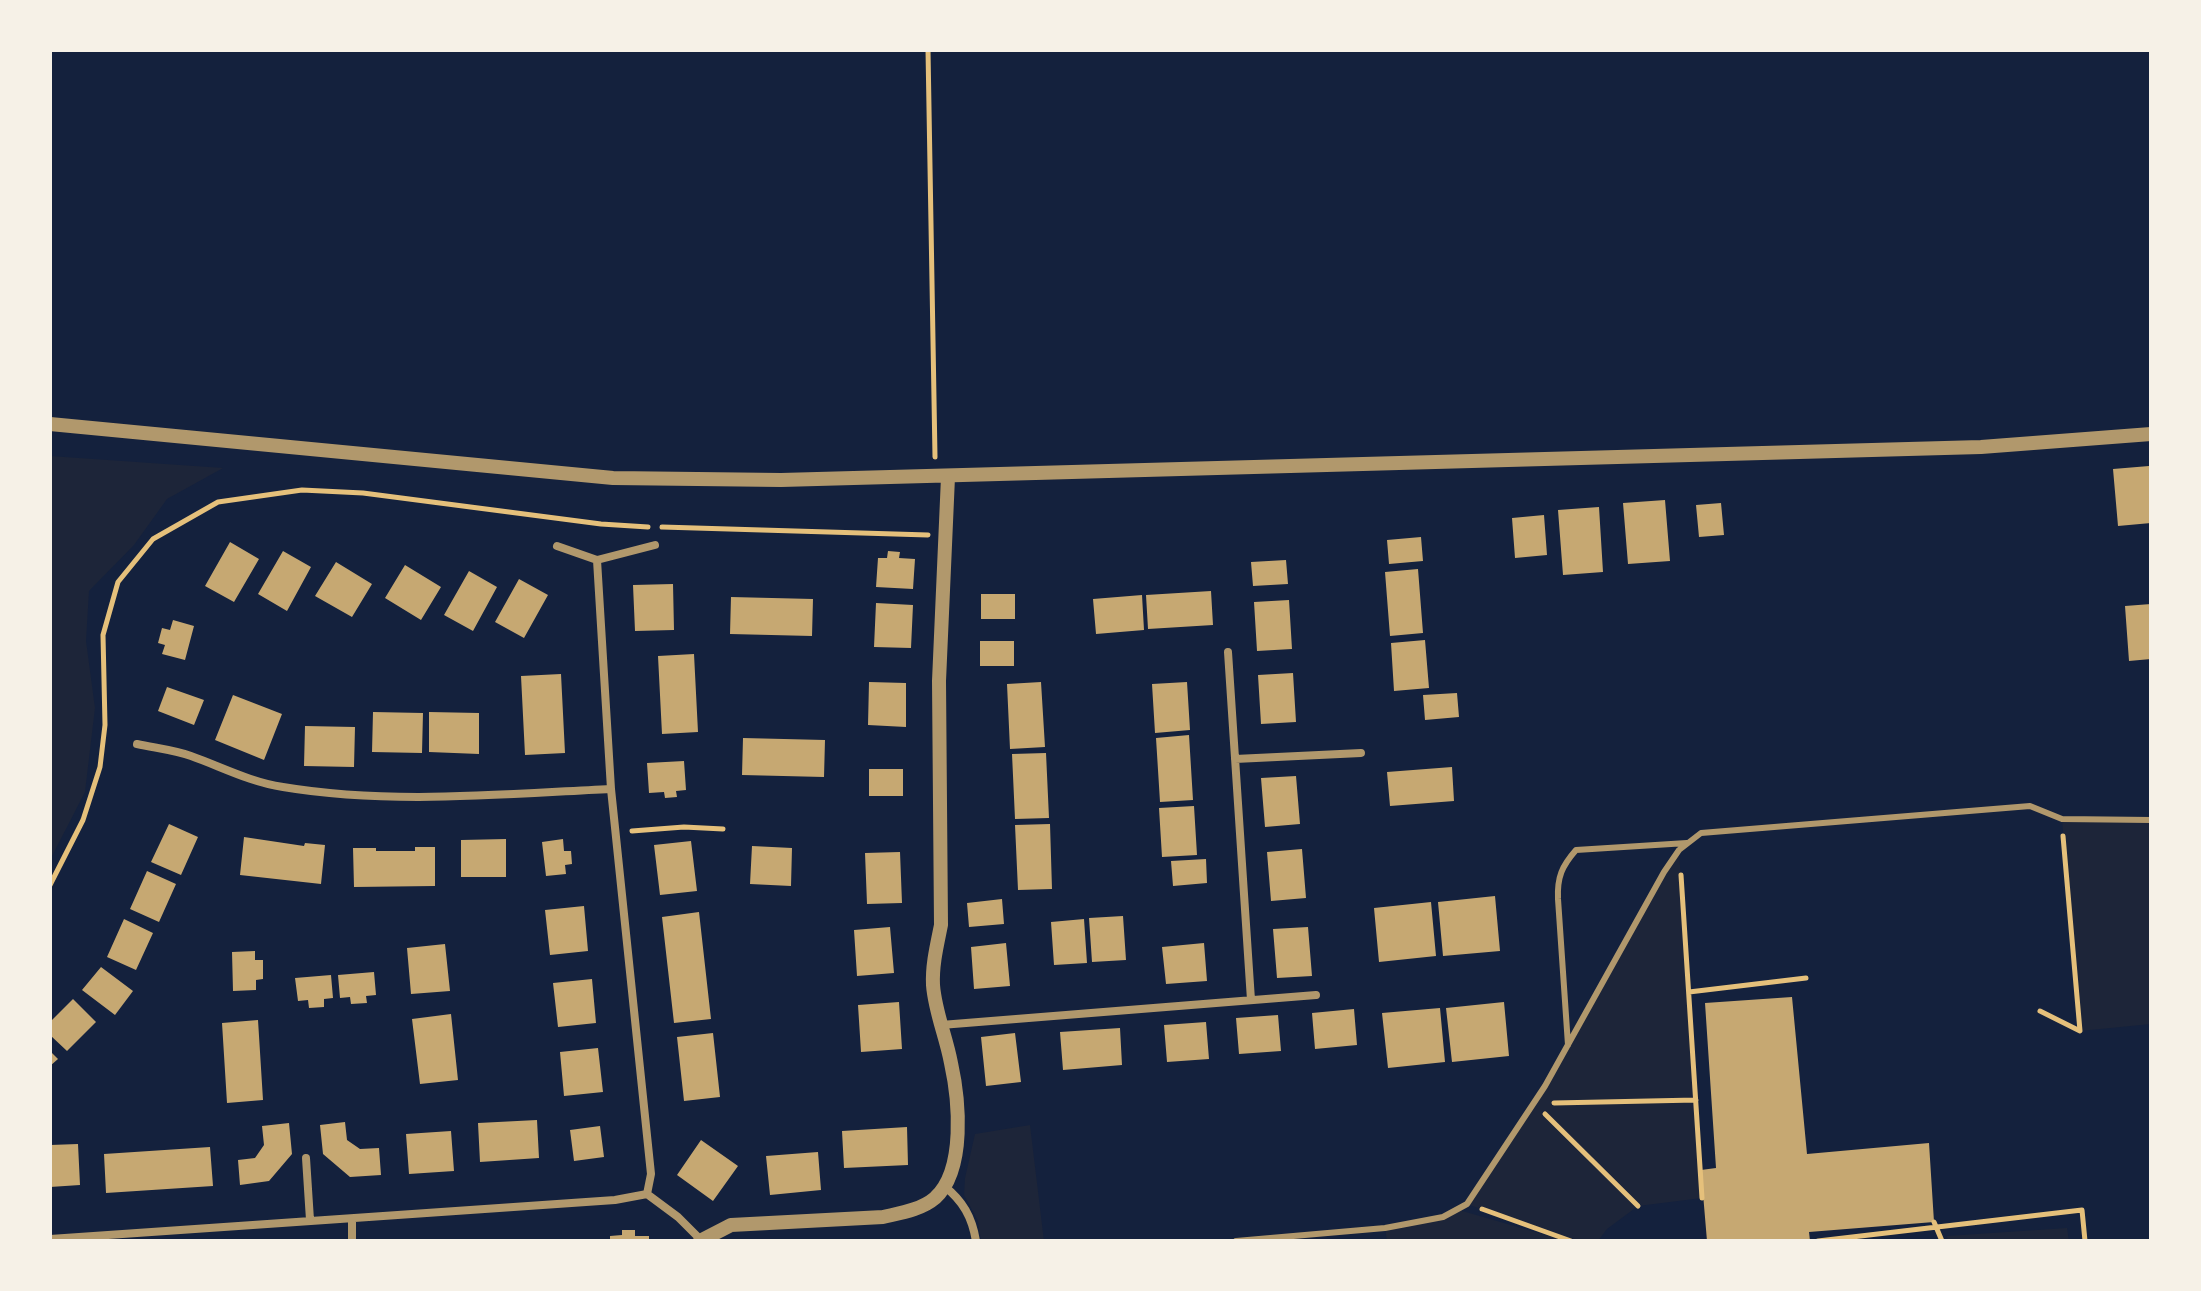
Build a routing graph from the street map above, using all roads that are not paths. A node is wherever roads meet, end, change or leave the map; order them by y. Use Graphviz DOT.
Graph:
graph roads {
  1 [pos="50,424"];
  2 [pos="2151,434"];
  3 [pos="942,474"];
  4 [pos="655,545"];
  5 [pos="557,546"];
  6 [pos="597,560"];
  7 [pos="1228,652"];
  8 [pos="137,744"];
  9 [pos="1361,753"];
  10 [pos="1235,759"];
  11 [pos="611,789"];
  12 [pos="2151,820"];
  13 [pos="1688,843"];
  14 [pos="1316,995"];
  15 [pos="1251,1000"];
  16 [pos="940,1026"];
  17 [pos="1568,1045"];
  18 [pos="306,1158"];
  19 [pos="944,1186"];
  20 [pos="647,1194"];
  21 [pos="352,1219"];
  22 [pos="310,1220"];
  23 [pos="50,1239"];
  24 [pos="67,1240"];
  25 [pos="700,1240"];
  26 [pos="352,1241"];
  27 [pos="976,1241"];
  28 [pos="1236,1241"];
  1 -- 3 [label="street"];
  2 -- 3 [label="street"];
  3 -- 16 [label="street"];
  4 -- 6 [label="street"];
  5 -- 6 [label="street"];
  6 -- 11 [label="street"];
  7 -- 10 [label="street"];
  8 -- 11 [label="street"];
  9 -- 10 [label="street"];
  10 -- 15 [label="street"];
  11 -- 20 [label="street"];
  12 -- 13 [label="lane"];
  13 -- 17 [label="lane"];
  13 -- 17 [label="lane"];
  14 -- 15 [label="street"];
  15 -- 16 [label="street"];
  16 -- 19 [label="street"];
  17 -- 28 [label="lane"];
  18 -- 22 [label="street"];
  19 -- 25 [label="street"];
  19 -- 27 [label="street"];
  20 -- 21 [label="street"];
  20 -- 25 [label="street"];
  21 -- 22 [label="street"];
  21 -- 26 [label="street"];
  22 -- 24 [label="street"];
  23 -- 24 [label="street"];
}
